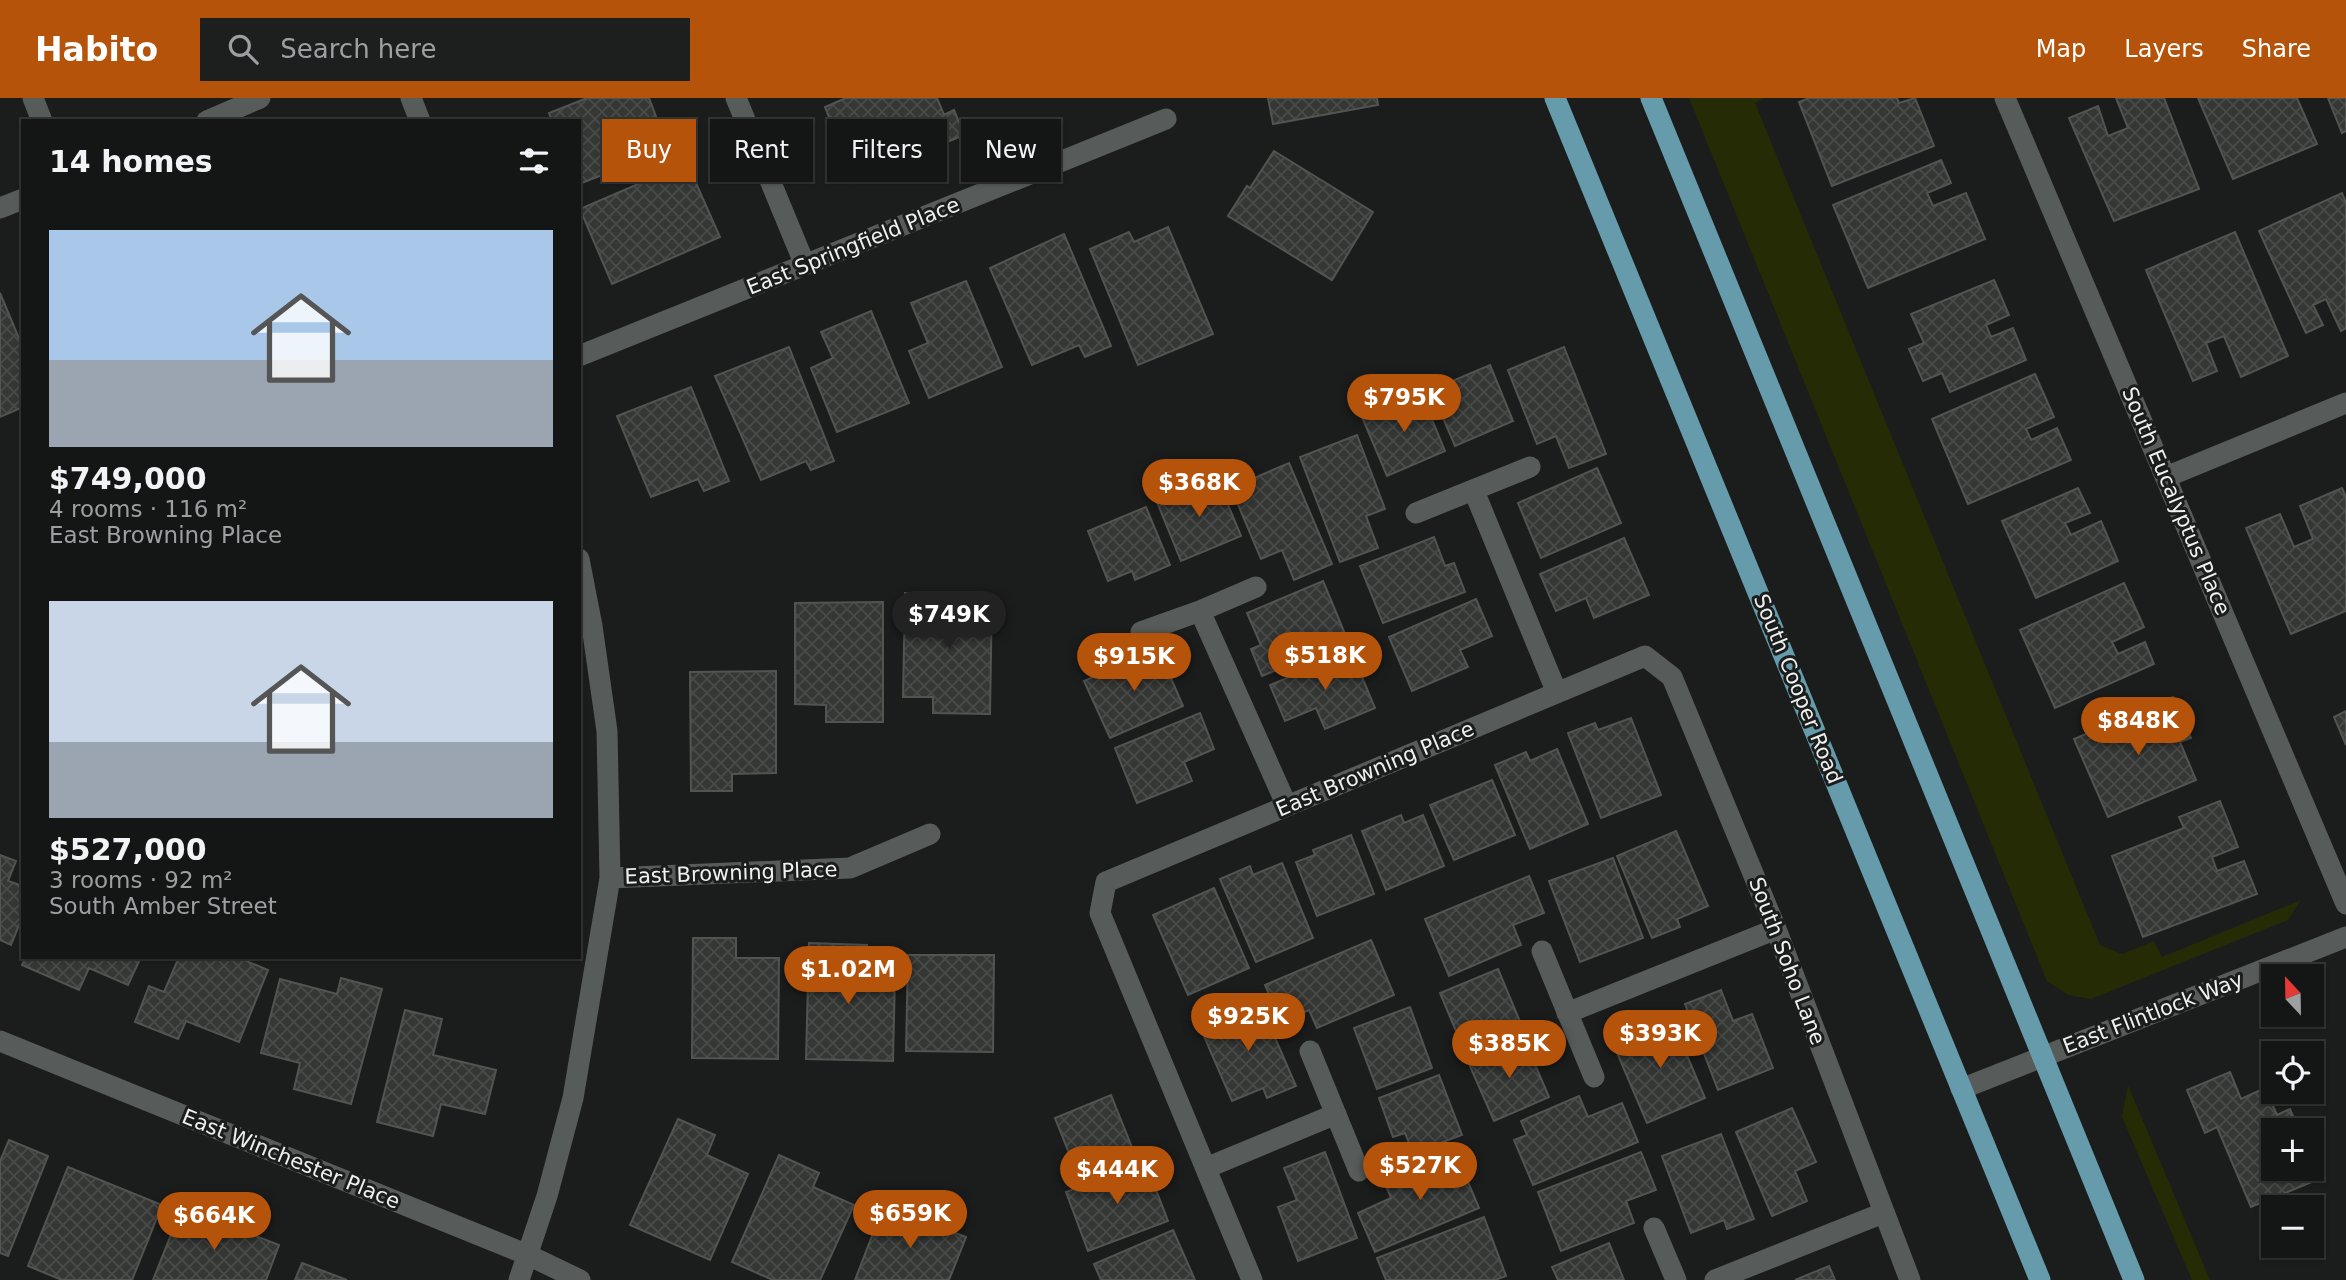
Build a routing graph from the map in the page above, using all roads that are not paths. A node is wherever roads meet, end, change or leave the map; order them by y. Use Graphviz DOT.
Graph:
graph roads {
  1 [pos="33,98"];
  2 [pos="260,98"];
  3 [pos="411,98"];
  4 [pos="736,98"];
  5 [pos="1555,98"];
  6 [pos="1651,98"];
  7 [pos="2005,98"];
  8 [pos="41,119"];
  9 [pos="212,119"];
  10 [pos="419,119"];
  11 [pos="1166,119"];
  12 [pos="21,200"];
  13 [pos="0,208"];
  14 [pos="805,265"];
  15 [pos="581,355"];
  16 [pos="2346,402"];
  17 [pos="1530,467"];
  18 [pos="2166,477"];
  19 [pos="1474,491"];
  20 [pos="1416,513"];
  21 [pos="581,582"];
  22 [pos="1256,587"];
  23 [pos="1200,611"];
  24 [pos="585,627"];
  25 [pos="1142,632"];
  26 [pos="1645,656"];
  27 [pos="1557,692"];
  28 [pos="1287,806"];
  29 [pos="930,834"];
  30 [pos="610,878"];
  31 [pos="2346,904"];
  32 [pos="1776,929"];
  33 [pos="2346,937"];
  34 [pos="1542,951"];
  35 [pos="1567,1013"];
  36 [pos="0,1041"];
  37 [pos="1310,1051"];
  38 [pos="2042,1056"];
  39 [pos="1594,1077"];
  40 [pos="1961,1089"];
  41 [pos="1336,1114"];
  42 [pos="1206,1168"];
  43 [pos="1359,1171"];
  44 [pos="1883,1213"];
  45 [pos="1654,1228"];
  46 [pos="528,1255"];
  47 [pos="519,1280"];
  48 [pos="580,1280"];
  49 [pos="1252,1280"];
  50 [pos="1676,1280"];
  51 [pos="1715,1280"];
  52 [pos="1910,1280"];
  53 [pos="2040,1280"];
  54 [pos="2134,1280"];
  1 -- 8 [label="street"];
  2 -- 9 [label="street"];
  3 -- 10 [label="street"];
  4 -- 14 [label="street"];
  5 -- 40 [label="main road, South Cooper Road"];
  6 -- 38 [label="main road"];
  7 -- 18 [label="street, South Eucalyptus Place"];
  11 -- 14 [label="street, East Springfield Place"];
  12 -- 13 [label="street"];
  14 -- 15 [label="street, East Springfield Place"];
  16 -- 18 [label="street"];
  17 -- 19 [label="street"];
  18 -- 31 [label="street, South Eucalyptus Place"];
  19 -- 20 [label="street"];
  19 -- 27 [label="street"];
  21 -- 24 [label="street"];
  22 -- 23 [label="street"];
  23 -- 25 [label="street"];
  23 -- 28 [label="street"];
  24 -- 30 [label="street"];
  26 -- 27 [label="street, East Browning Place"];
  26 -- 32 [label="street, South Soho Lane"];
  27 -- 28 [label="street, East Browning Place"];
  28 -- 42 [label="street, East Browning Place"];
  29 -- 30 [label="street, East Browning Place"];
  30 -- 46 [label="street"];
  32 -- 35 [label="street"];
  32 -- 44 [label="street, South Soho Lane"];
  33 -- 38 [label="street, East Flintlock Way"];
  34 -- 35 [label="street"];
  35 -- 39 [label="street"];
  36 -- 46 [label="street, East Winchester Place"];
  37 -- 41 [label="street"];
  38 -- 40 [label="street, East Flintlock Way"];
  38 -- 54 [label="main road"];
  40 -- 53 [label="main road, South Cooper Road"];
  41 -- 42 [label="street"];
  41 -- 43 [label="street"];
  42 -- 49 [label="street"];
  44 -- 51 [label="street"];
  44 -- 52 [label="street, South Soho Lane"];
  45 -- 50 [label="street"];
  46 -- 47 [label="street"];
  46 -- 48 [label="street, East Winchester Place"];
}
